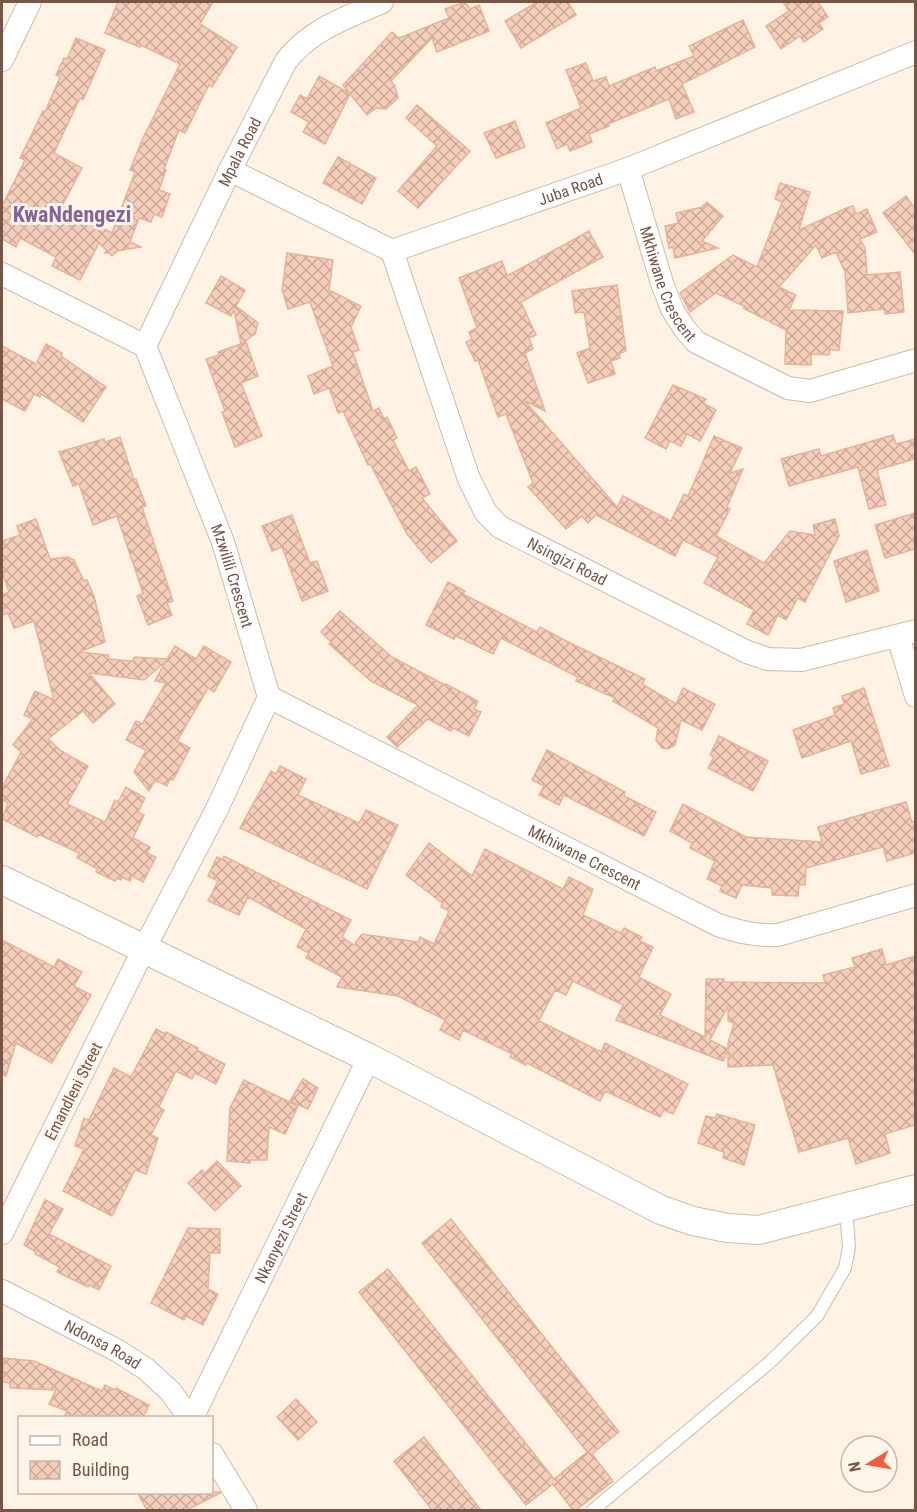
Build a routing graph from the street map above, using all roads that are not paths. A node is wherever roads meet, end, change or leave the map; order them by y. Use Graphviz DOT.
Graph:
graph roads {
  1 [pos="30,2"];
  2 [pos="382,2"];
  3 [pos="915,52"];
  4 [pos="2,60"];
  5 [pos="628,169"];
  6 [pos="230,170"];
  7 [pos="392,251"];
  8 [pos="2,274"];
  9 [pos="145,346"];
  10 [pos="915,360"];
  11 [pos="907,633"];
  12 [pos="915,696"];
  13 [pos="269,697"];
  14 [pos="2,880"];
  15 [pos="915,895"];
  16 [pos="144,949"];
  17 [pos="369,1058"];
  18 [pos="915,1190"];
  19 [pos="846,1208"];
  20 [pos="2,1233"];
  21 [pos="2,1291"];
  22 [pos="189,1416"];
  23 [pos="192,1416"];
  24 [pos="213,1456"];
  25 [pos="246,1510"];
  26 [pos="593,1510"];
  1 -- 4 [label="street"];
  2 -- 6 [label="street, Mpala Road"];
  3 -- 5 [label="street, Juba Road"];
  5 -- 7 [label="street, Juba Road"];
  5 -- 10 [label="street, Mkhiwane Crescent"];
  6 -- 7 [label="street"];
  6 -- 9 [label="street, Mpala Road"];
  7 -- 11 [label="street, Nsingizi Road"];
  8 -- 9 [label="street"];
  9 -- 13 [label="street, Mzwilili Crescent"];
  11 -- 12 [label="street"];
  13 -- 15 [label="street, Mkhiwane Crescent"];
  13 -- 16 [label="street"];
  14 -- 16 [label="street"];
  16 -- 17 [label="street"];
  16 -- 20 [label="street, Emandleni Street"];
  17 -- 19 [label="street"];
  17 -- 23 [label="street, Nkanyezi Street"];
  18 -- 19 [label="street"];
  19 -- 26 [label="lane"];
  21 -- 22 [label="street, Ndonsa Road"];
  24 -- 25 [label="street"];
}
